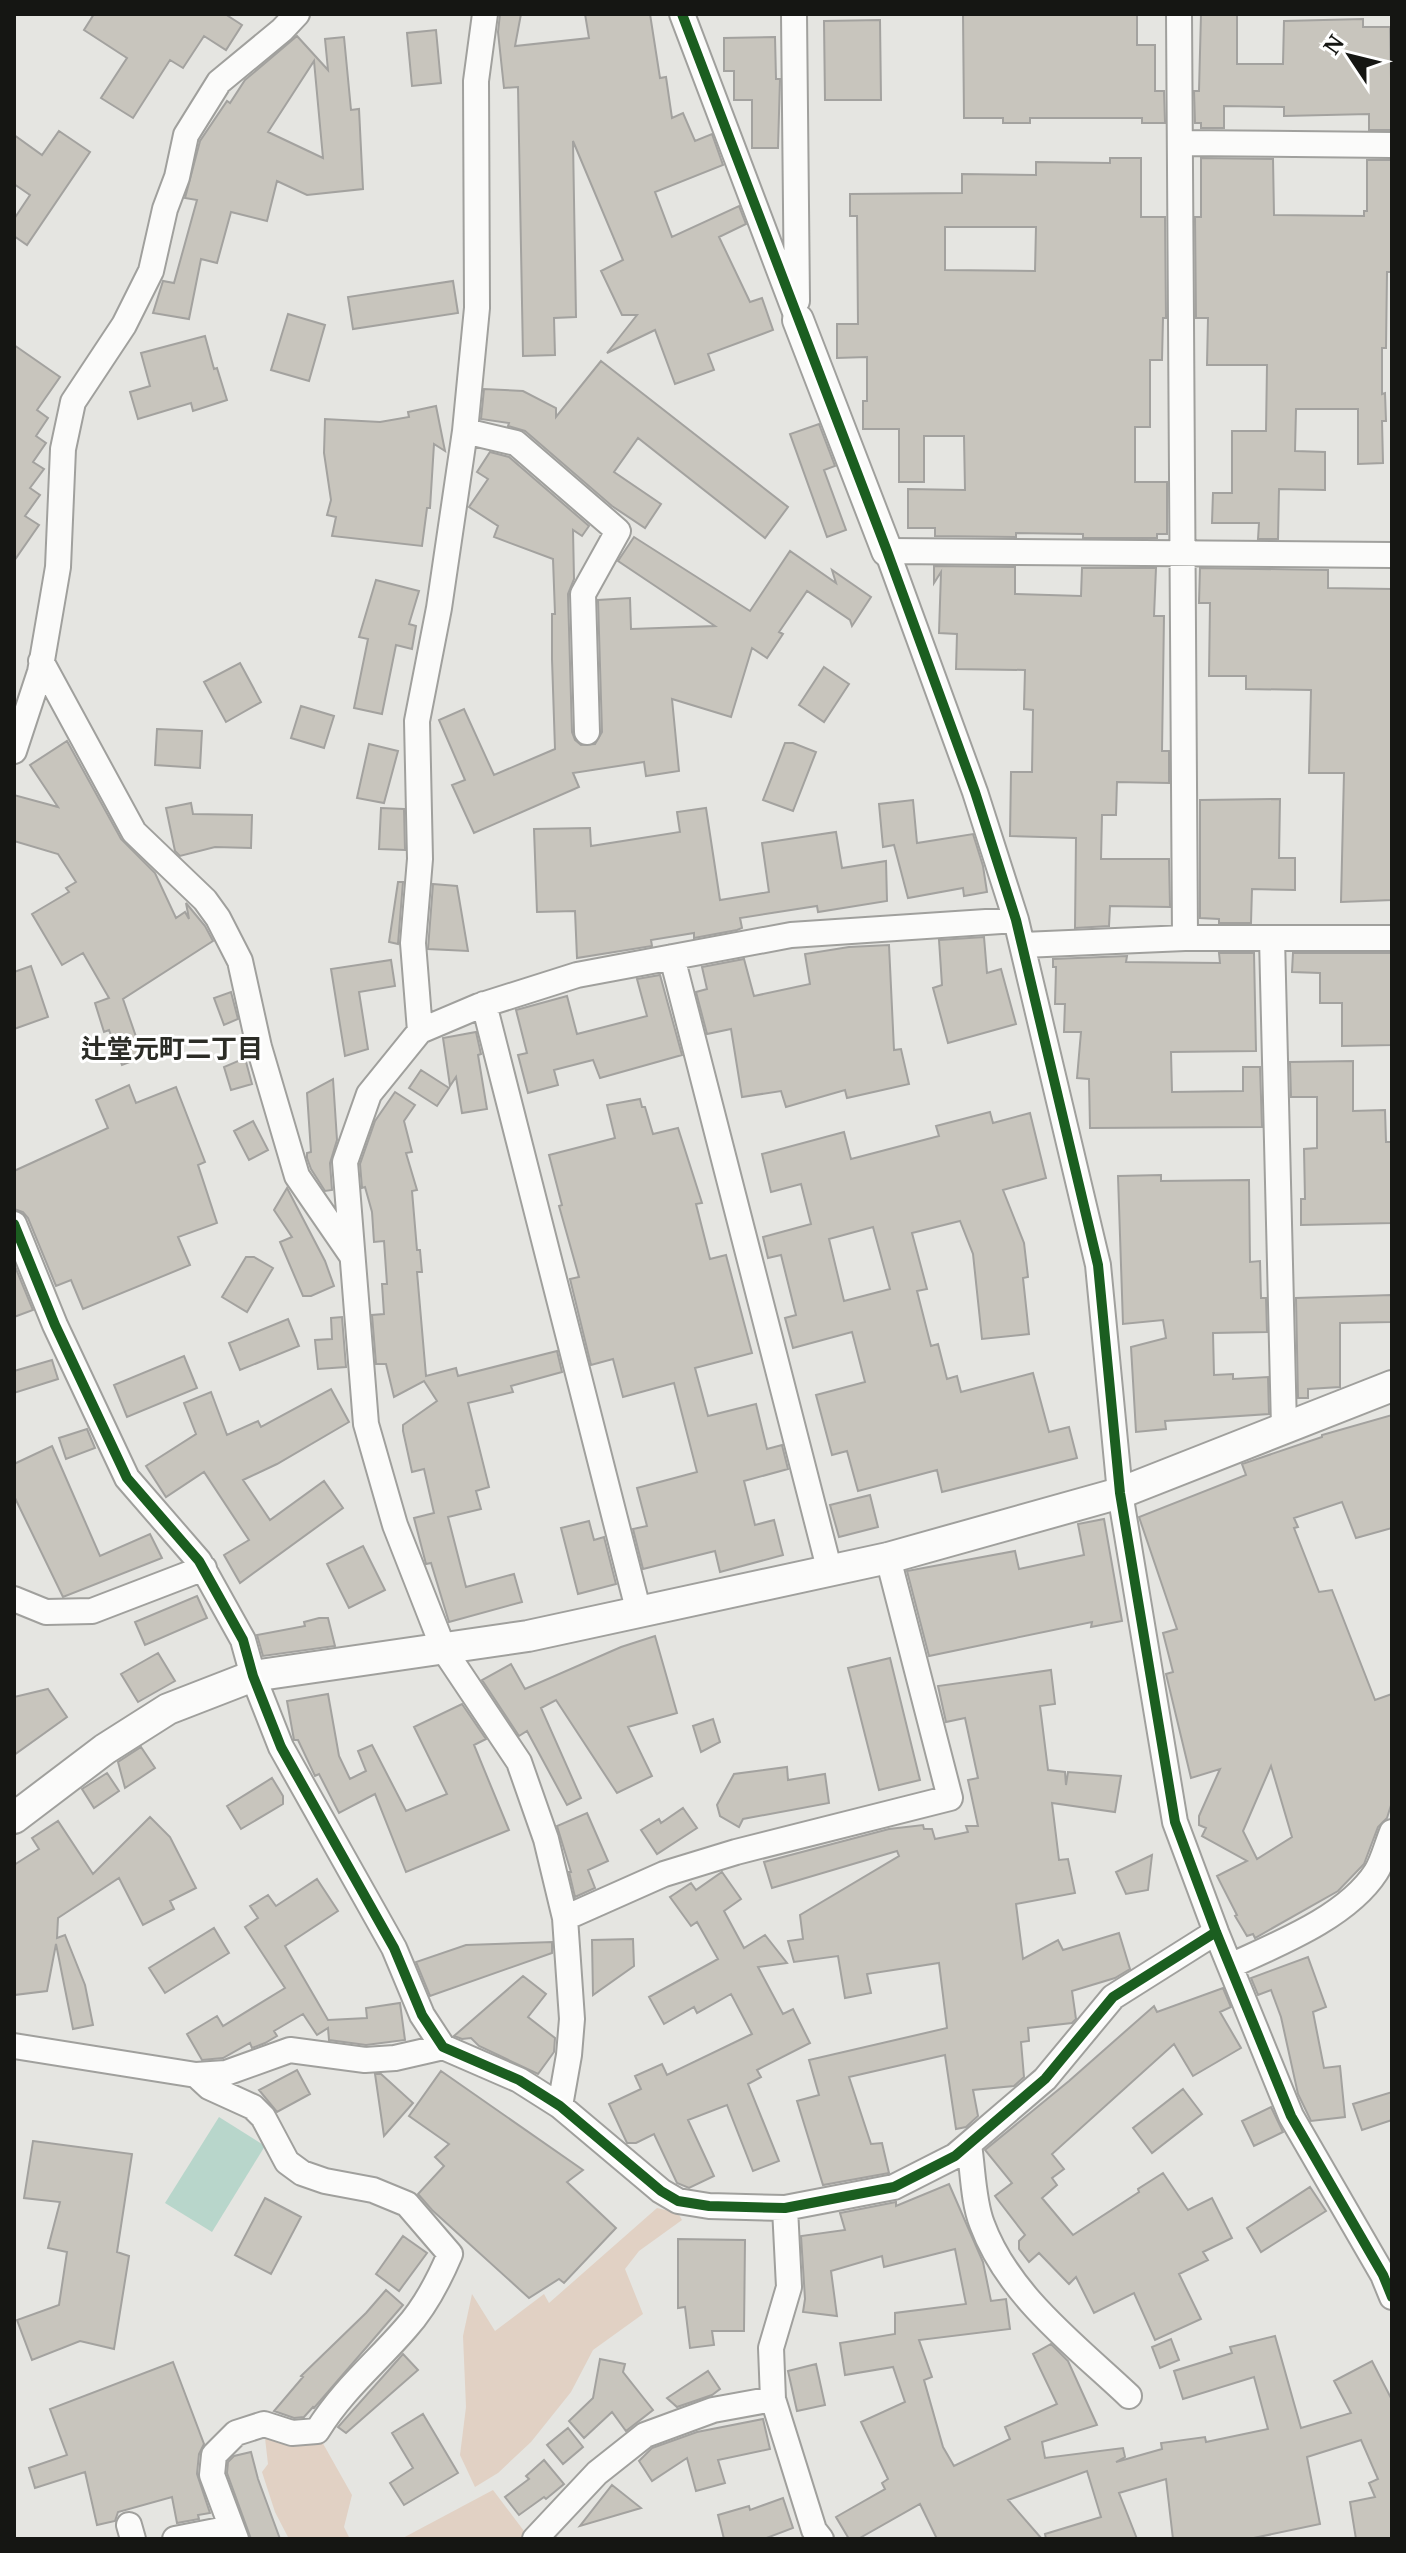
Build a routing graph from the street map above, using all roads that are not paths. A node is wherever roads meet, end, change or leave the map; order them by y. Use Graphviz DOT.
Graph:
graph roads {
  1 [pos="297,14"];
  2 [pos="485,14"];
  3 [pos="682,14"];
  4 [pos="794,14"];
  5 [pos="1179,14"];
  6 [pos="1180,143"];
  7 [pos="1392,145"];
  8 [pos="798,320"];
  9 [pos="465,431"];
  10 [pos="887,551"];
  11 [pos="1183,555"];
  12 [pos="1392,555"];
  13 [pos="41,661"];
  14 [pos="587,732"];
  15 [pos="14,751"];
  16 [pos="1016,920"];
  17 [pos="1185,938"];
  18 [pos="1272,938"];
  19 [pos="1392,938"];
  20 [pos="1023,945"];
  21 [pos="672,957"];
  22 [pos="484,1004"];
  23 [pos="420,1031"];
  24 [pos="14,1224"];
  25 [pos="353,1258"];
  26 [pos="1392,1386"];
  27 [pos="1284,1427"];
  28 [pos="1120,1493"];
  29 [pos="888,1558"];
  30 [pos="204,1568"];
  31 [pos="830,1572"];
  32 [pos="14,1599"];
  33 [pos="639,1613"];
  34 [pos="444,1650"];
  35 [pos="253,1676"];
  36 [pos="14,1818"];
  37 [pos="1392,1832"];
  38 [pos="565,1918"];
  39 [pos="1216,1932"];
  40 [pos="1230,1966"];
  41 [pos="14,2046"];
  42 [pos="443,2047"];
  43 [pos="196,2075"];
  44 [pos="560,2106"];
  45 [pos="969,2145"];
  46 [pos="785,2208"];
  47 [pos="1392,2297"];
  48 [pos="1129,2396"];
  49 [pos="773,2399"];
  50 [pos="233,2534"];
  51 [pos="175,2539"];
  52 [pos="535,2539"];
  53 [pos="821,2539"];
  1 -- 13 [label="street"];
  2 -- 9 [label="street"];
  3 -- 8 [label="street"];
  4 -- 8 [label="street"];
  5 -- 6 [label="street"];
  6 -- 7 [label="street"];
  6 -- 11 [label="street"];
  8 -- 10 [label="street"];
  9 -- 14 [label="street"];
  9 -- 23 [label="street"];
  10 -- 11 [label="street"];
  10 -- 16 [label="street"];
  11 -- 12 [label="street"];
  11 -- 17 [label="street"];
  13 -- 15 [label="street"];
  13 -- 25 [label="street"];
  16 -- 20 [label="street"];
  16 -- 21 [label="street"];
  17 -- 18 [label="street"];
  17 -- 20 [label="street"];
  18 -- 19 [label="street"];
  18 -- 27 [label="street"];
  20 -- 28 [label="street"];
  21 -- 22 [label="street"];
  21 -- 31 [label="street"];
  22 -- 23 [label="street"];
  22 -- 33 [label="street"];
  23 -- 25 [label="street"];
  24 -- 30 [label="street"];
  25 -- 34 [label="street"];
  26 -- 27 [label="street"];
  27 -- 28 [label="street"];
  28 -- 29 [label="street"];
  28 -- 39 [label="street"];
  29 -- 31 [label="street"];
  29 -- 38 [label="street"];
  30 -- 32 [label="street"];
  30 -- 35 [label="street"];
  31 -- 33 [label="street"];
  33 -- 34 [label="street"];
  34 -- 35 [label="street"];
  34 -- 38 [label="street"];
  35 -- 36 [label="street"];
  35 -- 42 [label="street"];
  37 -- 40 [label="street"];
  38 -- 44 [label="street"];
  39 -- 40 [label="street"];
  39 -- 45 [label="street"];
  40 -- 47 [label="street"];
  41 -- 43 [label="street"];
  42 -- 43 [label="street"];
  42 -- 44 [label="street"];
  43 -- 50 [label="street"];
  44 -- 46 [label="street"];
  45 -- 46 [label="street"];
  45 -- 48 [label="street"];
  46 -- 49 [label="street"];
  49 -- 52 [label="street"];
  49 -- 53 [label="street"];
  50 -- 51 [label="street"];
}
